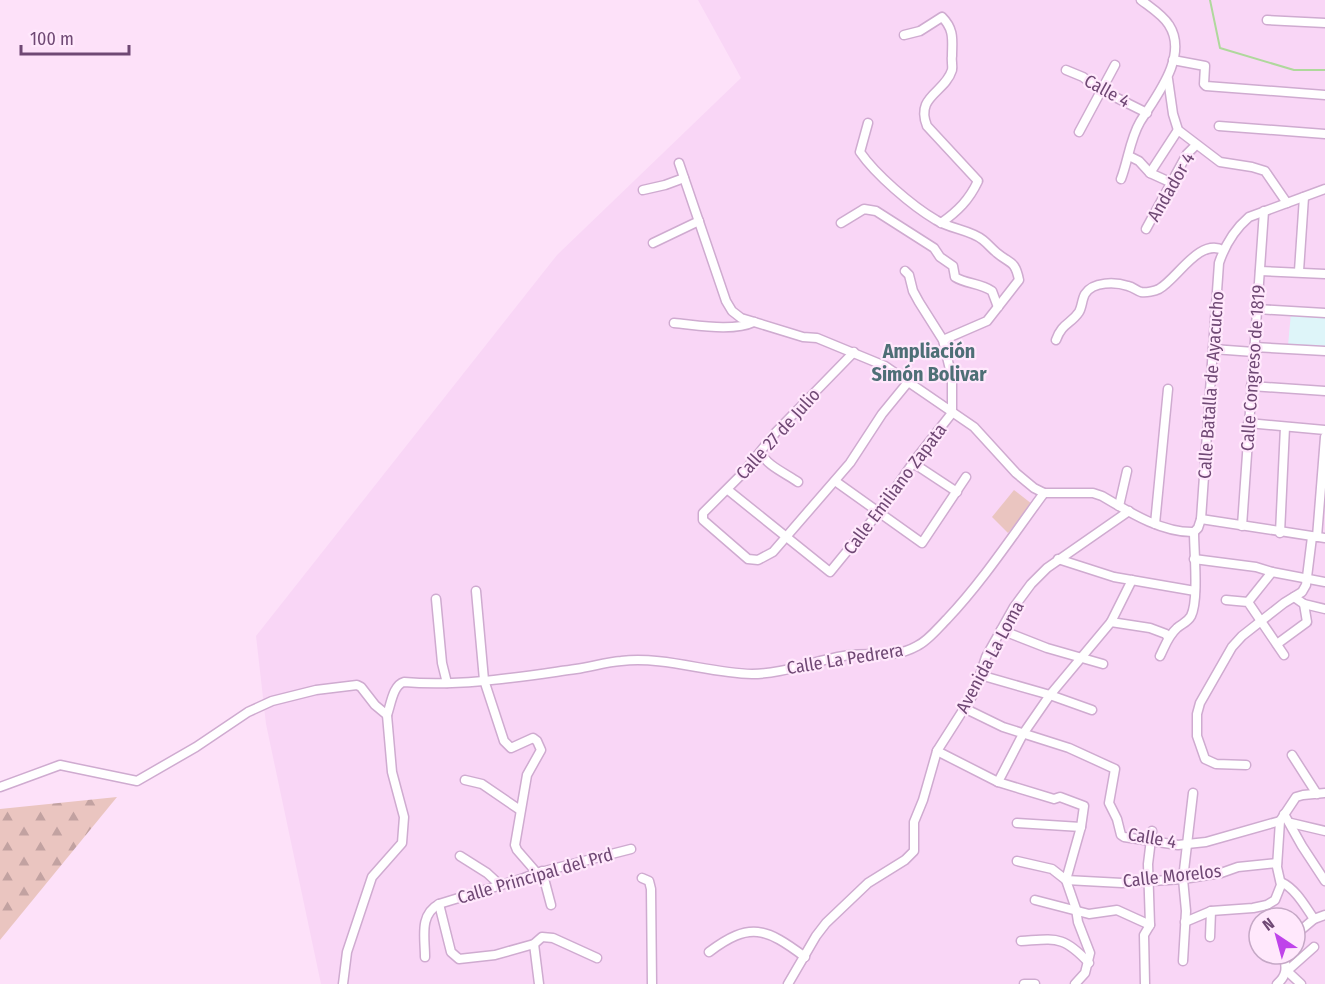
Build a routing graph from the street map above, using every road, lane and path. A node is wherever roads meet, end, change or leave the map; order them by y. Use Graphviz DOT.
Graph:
graph roads {
  1 [pos="1141,0"];
  2 [pos="1267,20"];
  3 [pos="1325,23"];
  4 [pos="904,35"];
  5 [pos="1173,60"];
  6 [pos="1115,65"];
  7 [pos="1066,70"];
  8 [pos="1168,78"];
  9 [pos="1100,90"];
  10 [pos="1325,95"];
  11 [pos="1148,113"];
  12 [pos="868,123"];
  13 [pos="1219,126"];
  14 [pos="1178,130"];
  15 [pos="1079,132"];
  16 [pos="1325,134"];
  17 [pos="1196,145"];
  18 [pos="1129,156"];
  19 [pos="679,163"];
  20 [pos="1150,173"];
  21 [pos="684,178"];
  22 [pos="1121,179"];
  23 [pos="1172,183"];
  24 [pos="1325,189"];
  25 [pos="643,190"];
  26 [pos="1304,197"];
  27 [pos="1287,203"];
  28 [pos="1264,210"];
  29 [pos="699,221"];
  30 [pos="841,223"];
  31 [pos="941,223"];
  32 [pos="1146,229"];
  33 [pos="653,243"];
  34 [pos="1223,250"];
  35 [pos="1260,270"];
  36 [pos="905,271"];
  37 [pos="1299,271"];
  38 [pos="1325,274"];
  39 [pos="998,307"];
  40 [pos="1257,309"];
  41 [pos="1325,313"];
  42 [pos="754,322"];
  43 [pos="674,323"];
  44 [pos="942,340"];
  45 [pos="1056,340"];
  46 [pos="1213,349"];
  47 [pos="1254,350"];
  48 [pos="1325,351"];
  49 [pos="854,352"];
  50 [pos="909,381"];
  51 [pos="1251,386"];
  52 [pos="1168,389"];
  53 [pos="1325,391"];
  54 [pos="952,412"];
  55 [pos="1248,423"];
  56 [pos="1284,427"];
  57 [pos="1325,430"];
  58 [pos="1325,437"];
  59 [pos="761,452"];
  60 [pos="913,463"];
  61 [pos="1127,471"];
  62 [pos="966,477"];
  63 [pos="835,481"];
  64 [pos="798,482"];
  65 [pos="728,490"];
  66 [pos="957,492"];
  67 [pos="1044,493"];
  68 [pos="1119,506"];
  69 [pos="879,512"];
  70 [pos="1129,512"];
  71 [pos="1201,519"];
  72 [pos="1155,524"];
  73 [pos="1242,526"];
  74 [pos="1194,532"];
  75 [pos="1280,532"];
  76 [pos="788,536"];
  77 [pos="1318,537"];
  78 [pos="1058,559"];
  79 [pos="1194,559"];
  80 [pos="1272,572"];
  81 [pos="1306,579"];
  82 [pos="1132,580"];
  83 [pos="1325,582"];
  84 [pos="476,591"];
  85 [pos="1195,591"];
  86 [pos="1294,597"];
  87 [pos="436,599"];
  88 [pos="1226,600"];
  89 [pos="1248,602"];
  90 [pos="1304,604"];
  91 [pos="1325,609"];
  92 [pos="1261,621"];
  93 [pos="1111,622"];
  94 [pos="1001,630"];
  95 [pos="1168,638"];
  96 [pos="1277,644"];
  97 [pos="1284,655"];
  98 [pos="1160,656"];
  99 [pos="1079,658"];
  100 [pos="1103,664"];
  101 [pos="980,675"];
  102 [pos="484,680"];
  103 [pos="447,683"];
  104 [pos="1050,695"];
  105 [pos="964,708"];
  106 [pos="1092,711"];
  107 [pos="387,715"];
  108 [pos="1023,734"];
  109 [pos="937,751"];
  110 [pos="1292,755"];
  111 [pos="1246,765"];
  112 [pos="465,780"];
  113 [pos="998,782"];
  114 [pos="0,787"];
  115 [pos="1193,793"];
  116 [pos="1321,794"];
  117 [pos="520,810"];
  118 [pos="1282,817"];
  119 [pos="1017,823"];
  120 [pos="1291,823"];
  121 [pos="1081,827"];
  122 [pos="1152,831"];
  123 [pos="1325,831"];
  124 [pos="1151,842"];
  125 [pos="1187,844"];
  126 [pos="631,849"];
  127 [pos="459,856"];
  128 [pos="1017,861"];
  129 [pos="1277,862"];
  130 [pos="540,872"];
  131 [pos="642,878"];
  132 [pos="1183,879"];
  133 [pos="1066,880"];
  134 [pos="1150,881"];
  135 [pos="1325,881"];
  136 [pos="1281,882"];
  137 [pos="500,885"];
  138 [pos="1035,900"];
  139 [pos="439,904"];
  140 [pos="551,904"];
  141 [pos="1076,909"];
  142 [pos="1210,911"];
  143 [pos="1325,915"];
  144 [pos="1314,919"];
  145 [pos="1185,922"];
  146 [pos="1150,925"];
  147 [pos="1307,925"];
  148 [pos="1210,937"];
  149 [pos="1021,942"];
  150 [pos="534,944"];
  151 [pos="1314,947"];
  152 [pos="709,952"];
  153 [pos="425,957"];
  154 [pos="805,957"];
  155 [pos="597,958"];
  156 [pos="1183,961"];
  157 [pos="1089,963"];
  158 [pos="1286,966"];
  159 [pos="1287,970"];
  160 [pos="343,984"];
  161 [pos="539,984"];
  162 [pos="652,984"];
  163 [pos="788,984"];
  164 [pos="1024,984"];
  165 [pos="1035,984"];
  166 [pos="1075,984"];
  167 [pos="1144,984"];
  168 [pos="1277,984"];
  169 [pos="1300,984"];
  1 -- 5 [label="street"];
  2 -- 3 [label="street"];
  4 -- 31 [label="street"];
  5 -- 8 [label="street"];
  5 -- 10 [label="street"];
  6 -- 9 [label="street"];
  7 -- 9 [label="street, Calle 4"];
  8 -- 11 [label="street"];
  8 -- 14 [label="street"];
  9 -- 11 [label="street, Calle 4"];
  9 -- 15 [label="street"];
  11 -- 18 [label="street"];
  12 -- 31 [label="street"];
  13 -- 16 [label="street"];
  14 -- 17 [label="street"];
  14 -- 20 [label="street, Andador 4"];
  17 -- 23 [label="street, Andador 4"];
  17 -- 27 [label="street"];
  18 -- 20 [label="street"];
  18 -- 22 [label="street"];
  19 -- 21 [label="street"];
  20 -- 23 [label="street"];
  21 -- 25 [label="street"];
  21 -- 29 [label="street"];
  23 -- 32 [label="street, Andador 4"];
  24 -- 26 [label="street, Calle Batalla de Ayacucho"];
  26 -- 27 [label="street, Calle Batalla de Ayacucho"];
  26 -- 37 [label="street"];
  27 -- 28 [label="street, Calle Batalla de Ayacucho"];
  28 -- 34 [label="street, Calle Batalla de Ayacucho"];
  28 -- 35 [label="street, Calle Congreso de 1819"];
  29 -- 33 [label="street"];
  29 -- 42 [label="street"];
  30 -- 39 [label="street"];
  31 -- 39 [label="street"];
  34 -- 45 [label="street"];
  34 -- 46 [label="street, Calle Batalla de Ayacucho"];
  35 -- 37 [label="street"];
  35 -- 40 [label="street, Calle Congreso de 1819"];
  36 -- 44 [label="street, Calle Emiliano Zapata"];
  37 -- 38 [label="street"];
  39 -- 44 [label="street"];
  40 -- 41 [label="street"];
  40 -- 47 [label="street, Calle Congreso de 1819"];
  42 -- 43 [label="street"];
  42 -- 49 [label="street"];
  44 -- 54 [label="street, Calle Emiliano Zapata"];
  46 -- 47 [label="street"];
  46 -- 71 [label="street, Calle Batalla de Ayacucho"];
  47 -- 48 [label="street"];
  47 -- 51 [label="street, Calle Congreso de 1819"];
  49 -- 50 [label="street"];
  49 -- 59 [label="street, Calle 27 de Julio"];
  50 -- 54 [label="street"];
  50 -- 63 [label="street"];
  51 -- 53 [label="street"];
  51 -- 55 [label="street, Calle Congreso de 1819"];
  52 -- 72 [label="street"];
  54 -- 60 [label="street, Calle Emiliano Zapata"];
  54 -- 67 [label="street"];
  55 -- 56 [label="street"];
  55 -- 73 [label="street, Calle Congreso de 1819"];
  56 -- 57 [label="street"];
  56 -- 75 [label="street"];
  58 -- 77 [label="street"];
  59 -- 64 [label="street"];
  59 -- 65 [label="street, Calle 27 de Julio"];
  60 -- 66 [label="street"];
  60 -- 69 [label="street, Calle Emiliano Zapata"];
  61 -- 68 [label="street"];
  62 -- 66 [label="street"];
  63 -- 69 [label="street"];
  63 -- 76 [label="street"];
  65 -- 76 [label="street"];
  65 -- 76 [label="street, Calle 27 de Julio"];
  66 -- 69 [label="street"];
  67 -- 68 [label="street"];
  67 -- 102 [label="street, Calle La Pedrera"];
  68 -- 70 [label="street"];
  69 -- 76 [label="street, Calle Emiliano Zapata"];
  70 -- 72 [label="street"];
  70 -- 78 [label="street, Avenida La Loma"];
  71 -- 73 [label="street"];
  71 -- 74 [label="street"];
  72 -- 74 [label="street"];
  73 -- 75 [label="street"];
  74 -- 79 [label="street"];
  75 -- 77 [label="street"];
  77 -- 81 [label="street"];
  78 -- 82 [label="street"];
  78 -- 94 [label="street, Avenida La Loma"];
  79 -- 80 [label="street"];
  79 -- 85 [label="street"];
  80 -- 81 [label="street"];
  80 -- 89 [label="street"];
  81 -- 83 [label="street"];
  81 -- 86 [label="street"];
  82 -- 85 [label="street"];
  82 -- 93 [label="street"];
  84 -- 102 [label="street"];
  85 -- 95 [label="street"];
  86 -- 90 [label="street"];
  86 -- 92 [label="street"];
  87 -- 103 [label="street"];
  88 -- 89 [label="street"];
  89 -- 92 [label="street"];
  90 -- 91 [label="street"];
  90 -- 96 [label="street"];
  92 -- 96 [label="street"];
  92 -- 111 [label="street"];
  93 -- 95 [label="street"];
  93 -- 99 [label="street"];
  94 -- 99 [label="street"];
  94 -- 101 [label="street, Avenida La Loma"];
  95 -- 98 [label="street"];
  96 -- 97 [label="street"];
  99 -- 100 [label="street"];
  99 -- 104 [label="street"];
  101 -- 104 [label="street"];
  101 -- 105 [label="street, Avenida La Loma"];
  102 -- 103 [label="street, Calle La Pedrera"];
  102 -- 117 [label="street"];
  103 -- 107 [label="street, Calle La Pedrera"];
  104 -- 106 [label="street"];
  104 -- 108 [label="street"];
  105 -- 108 [label="street, Calle 4"];
  105 -- 109 [label="street, Avenida La Loma"];
  107 -- 114 [label="street"];
  107 -- 160 [label="street"];
  108 -- 113 [label="street"];
  108 -- 124 [label="street, Calle 4"];
  109 -- 113 [label="street"];
  109 -- 154 [label="street, Avenida La Loma"];
  110 -- 116 [label="street"];
  112 -- 117 [label="street"];
  113 -- 121 [label="street"];
  115 -- 125 [label="street"];
  116 -- 118 [label="street, Calle 4"];
  117 -- 130 [label="street"];
  118 -- 120 [label="street"];
  118 -- 125 [label="street, Calle 4"];
  118 -- 129 [label="street"];
  119 -- 121 [label="street"];
  120 -- 123 [label="street"];
  120 -- 135 [label="street"];
  121 -- 133 [label="street"];
  122 -- 124 [label="street"];
  124 -- 125 [label="street, Calle 4"];
  124 -- 134 [label="street"];
  125 -- 132 [label="street"];
  126 -- 130 [label="street, Calle Principal del Prd"];
  127 -- 137 [label="street"];
  128 -- 133 [label="street"];
  129 -- 132 [label="street, Calle Morelos"];
  129 -- 136 [label="street"];
  130 -- 137 [label="street, Calle Principal del Prd"];
  130 -- 140 [label="street"];
  131 -- 162 [label="street"];
  132 -- 134 [label="street, Calle Morelos"];
  132 -- 145 [label="street"];
  133 -- 134 [label="street, Calle Morelos"];
  133 -- 141 [label="street"];
  134 -- 146 [label="street"];
  136 -- 142 [label="street"];
  136 -- 144 [label="street"];
  137 -- 139 [label="street, Calle Principal del Prd"];
  138 -- 141 [label="street"];
  139 -- 150 [label="street"];
  139 -- 153 [label="street"];
  141 -- 146 [label="street"];
  141 -- 157 [label="street"];
  142 -- 145 [label="street"];
  142 -- 148 [label="street"];
  143 -- 144 [label="street"];
  144 -- 147 [label="street"];
  145 -- 156 [label="street"];
  146 -- 167 [label="street"];
  149 -- 157 [label="street"];
  150 -- 155 [label="street"];
  150 -- 161 [label="street"];
  151 -- 159 [label="street"];
  152 -- 154 [label="street"];
  154 -- 163 [label="street"];
  157 -- 166 [label="street"];
  158 -- 159 [label="street"];
  159 -- 168 [label="street"];
  159 -- 169 [label="street"];
  164 -- 165 [label="street"];
}
